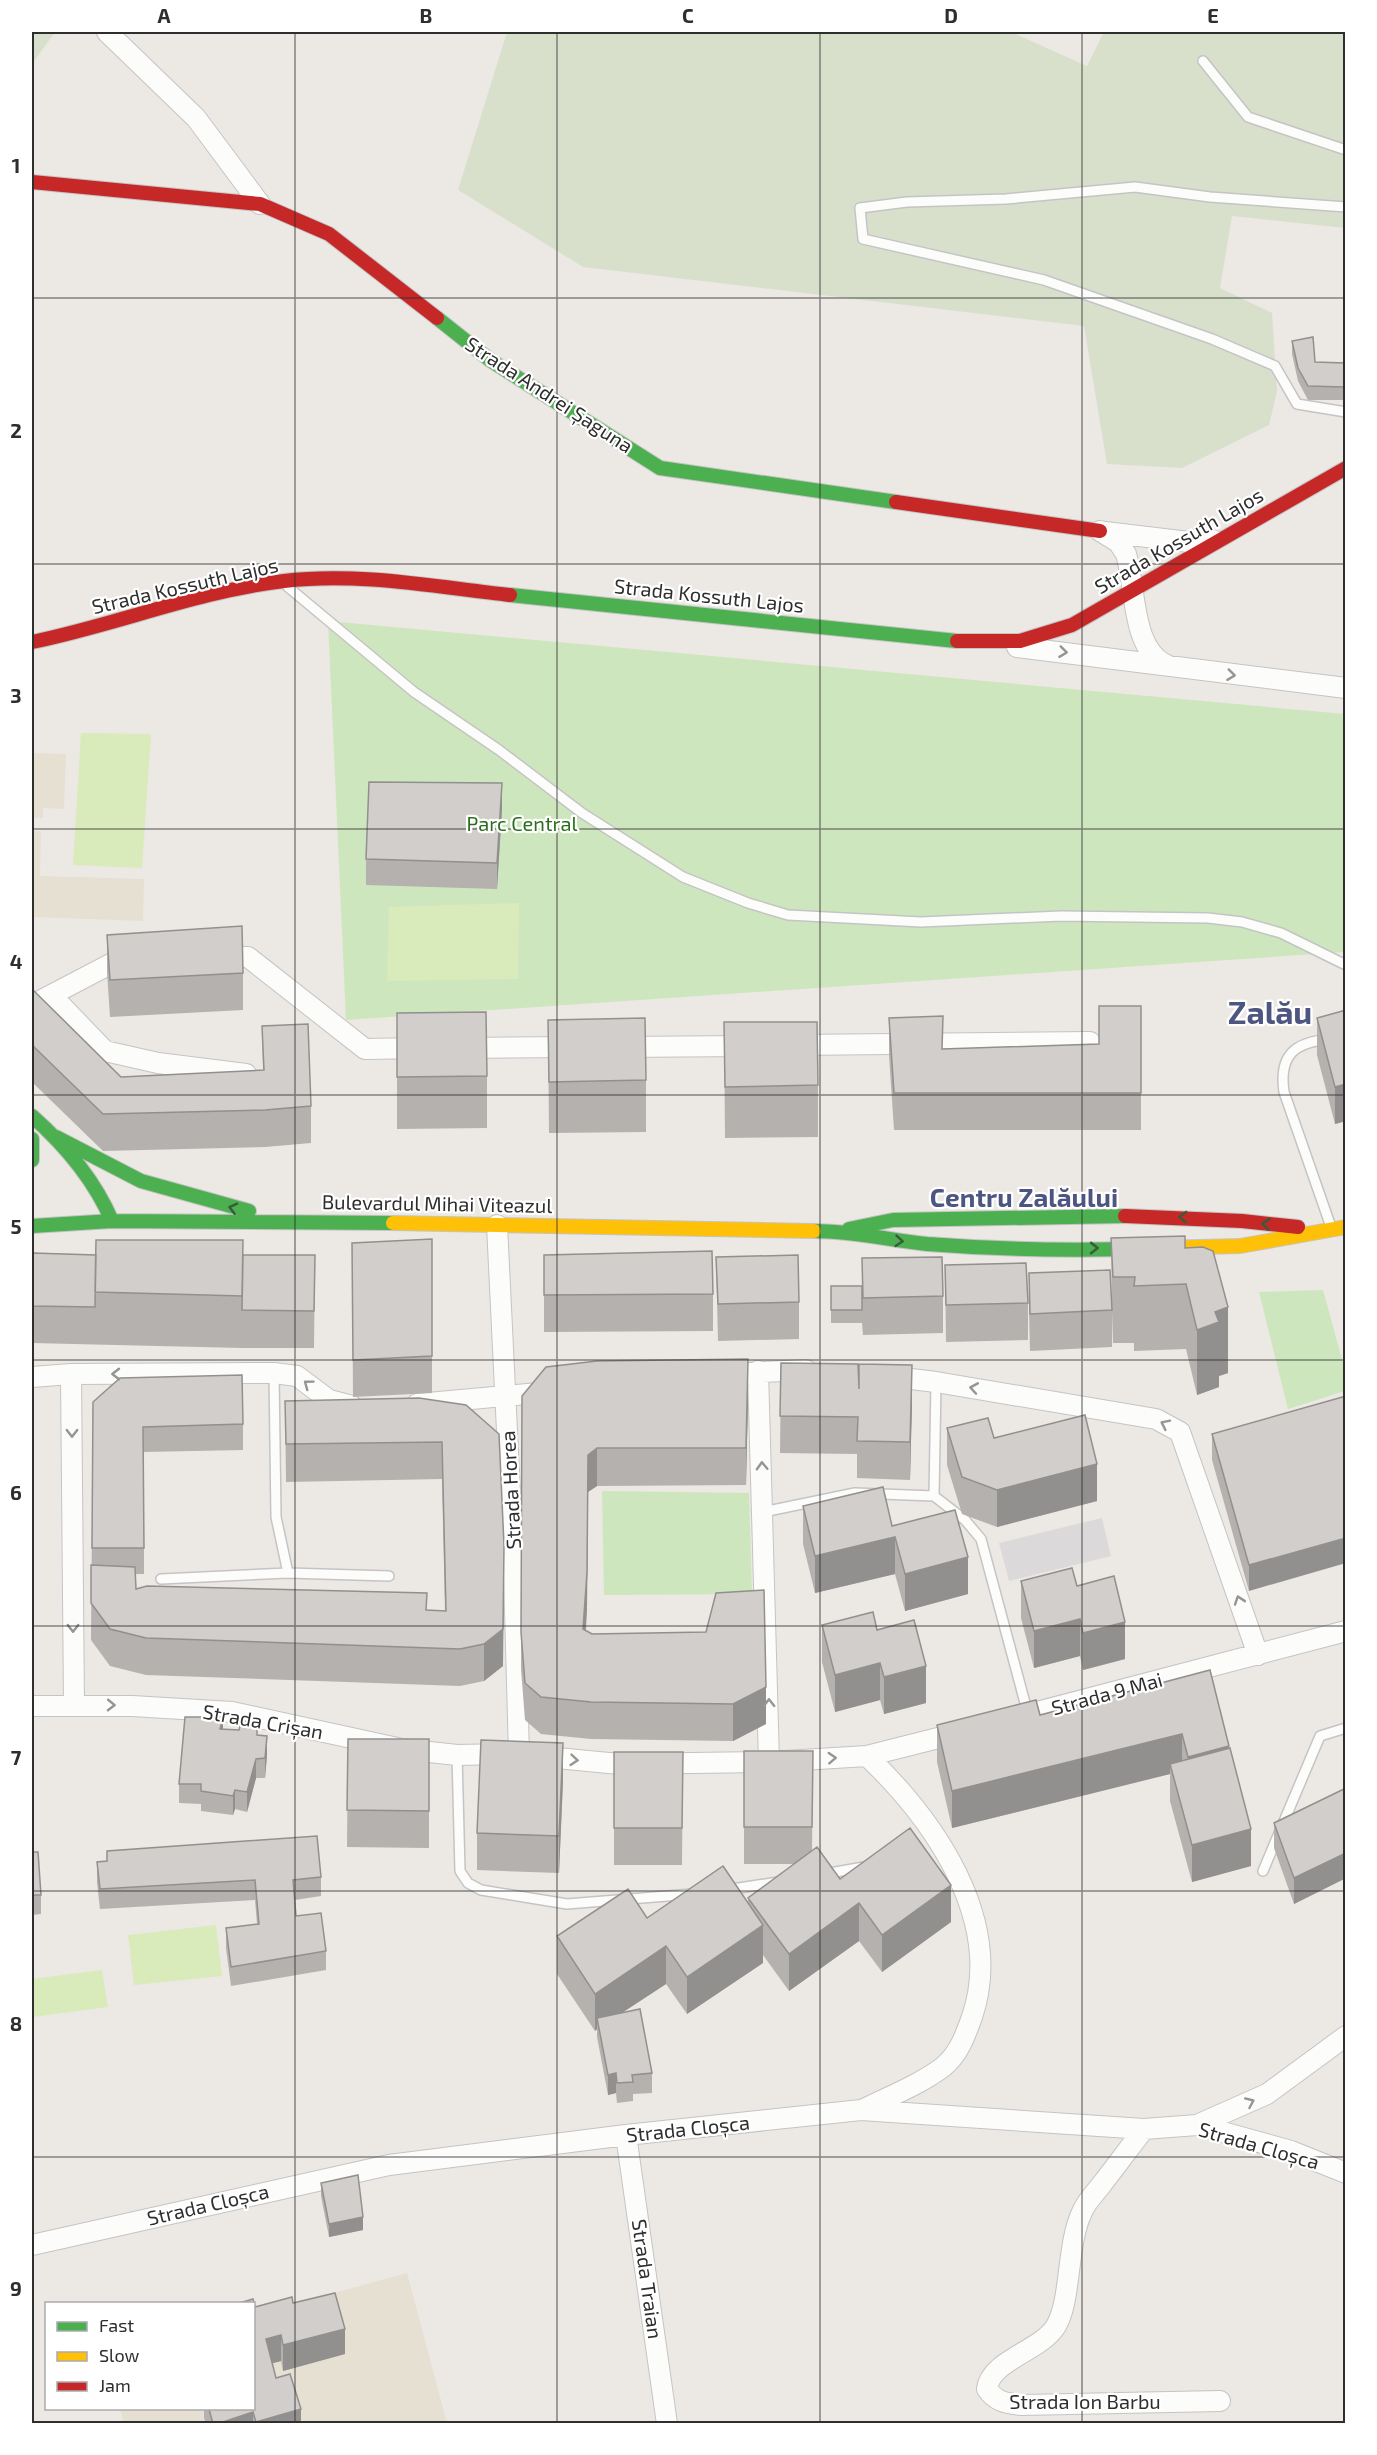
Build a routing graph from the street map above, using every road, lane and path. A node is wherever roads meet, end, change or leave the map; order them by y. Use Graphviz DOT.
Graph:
graph roads {
  1 [pos="107,32"];
  2 [pos="1203,61"];
  3 [pos="1346,150"];
  4 [pos="32,182"];
  5 [pos="260,204"];
  6 [pos="1346,207"];
  7 [pos="1346,412"];
  8 [pos="1346,468"];
  9 [pos="1100,531"];
  10 [pos="1223,537"];
  11 [pos="281,581"];
  12 [pos="1134,589"];
  13 [pos="32,642"];
  14 [pos="984,643"];
  15 [pos="1173,667"];
  16 [pos="1346,688"];
  17 [pos="202,957"];
  18 [pos="145,958"];
  19 [pos="1346,965"];
  20 [pos="51,995"];
  21 [pos="32,1005"];
  22 [pos="1346,1037"];
  23 [pos="1090,1042"];
  24 [pos="255,1075"];
  25 [pos="32,1116"];
  26 [pos="56,1137"];
  27 [pos="32,1139"];
  28 [pos="32,1160"];
  29 [pos="112,1221"];
  30 [pos="311,1222"];
  31 [pos="497,1225"];
  32 [pos="32,1226"];
  33 [pos="1339,1228"];
  34 [pos="842,1231"];
  35 [pos="828,1370"];
  36 [pos="758,1371"];
  37 [pos="274,1373"];
  38 [pos="72,1374"];
  39 [pos="871,1374"];
  40 [pos="701,1376"];
  41 [pos="32,1377"];
  42 [pos="936,1382"];
  43 [pos="564,1390"];
  44 [pos="506,1396"];
  45 [pos="400,1406"];
  46 [pos="365,1409"];
  47 [pos="934,1496"];
  48 [pos="763,1512"];
  49 [pos="288,1573"];
  50 [pos="389,1576"];
  51 [pos="161,1579"];
  52 [pos="1346,1631"];
  53 [pos="1258,1655"];
  54 [pos="74,1705"];
  55 [pos="32,1706"];
  56 [pos="1028,1715"];
  57 [pos="1346,1728"];
  58 [pos="457,1755"];
  59 [pos="519,1755"];
  60 [pos="867,1756"];
  61 [pos="770,1762"];
  62 [pos="875,1864"];
  63 [pos="1263,1871"];
  64 [pos="809,1876"];
  65 [pos="787,1880"];
  66 [pos="721,1891"];
  67 [pos="698,1893"];
  68 [pos="1346,2036"];
  69 [pos="861,2110"];
  70 [pos="1197,2125"];
  71 [pos="1144,2129"];
  72 [pos="626,2135"];
  73 [pos="1346,2173"];
  74 [pos="32,2245"];
  75 [pos="1220,2401"];
  76 [pos="667,2424"];
  1 -- 5 [label="street"];
  2 -- 3 [label="lane"];
  4 -- 5 [label="main road, Strada Andrei Șaguna"];
  5 -- 9 [label="main road, Strada Andrei Șaguna"];
  6 -- 7 [label="lane"];
  8 -- 10 [label="main road, Strada Kossuth Lajos"];
  9 -- 10 [label="street, Strada Andrei Șaguna"];
  9 -- 12 [label="street"];
  10 -- 12 [label="main road, Strada Kossuth Lajos"];
  11 -- 13 [label="main road, Strada Kossuth Lajos"];
  11 -- 14 [label="main road, Strada Kossuth Lajos"];
  11 -- 19 [label="lane"];
  12 -- 14 [label="main road, Strada Kossuth Lajos"];
  12 -- 15 [label="street"];
  14 -- 15 [label="street, one-way"];
  15 -- 16 [label="street, one-way"];
  17 -- 23 [label="street"];
  18 -- 20 [label="street"];
  20 -- 21 [label="street"];
  20 -- 24 [label="street"];
  22 -- 33 [label="lane"];
  25 -- 26 [label="main road"];
  26 -- 29 [label="main road"];
  30 -- 26 [label="main road, one-way"];
  27 -- 28 [label="main road"];
  29 -- 30 [label="main road, Bulevardul Mihai Viteazul"];
  29 -- 32 [label="main road, Bulevardul Mihai Viteazul"];
  30 -- 31 [label="main road, Bulevardul Mihai Viteazul"];
  31 -- 34 [label="main road, Bulevardul Mihai Viteazul"];
  31 -- 44 [label="street, Strada Horea"];
  33 -- 34 [label="main road, Bulevardul Mihai Viteazul, one-way"];
  34 -- 33 [label="main road, Bulevardul Mihai Viteazul, one-way"];
  35 -- 36 [label="street"];
  36 -- 40 [label="street"];
  48 -- 36 [label="street, one-way"];
  37 -- 38 [label="street, one-way"];
  46 -- 37 [label="street, one-way"];
  37 -- 49 [label="lane"];
  38 -- 41 [label="street"];
  38 -- 54 [label="street, one-way"];
  39 -- 42 [label="street"];
  42 -- 47 [label="lane"];
  53 -- 42 [label="street, one-way"];
  43 -- 44 [label="street"];
  44 -- 45 [label="street"];
  44 -- 59 [label="street, Strada Horea"];
  47 -- 48 [label="lane"];
  47 -- 56 [label="lane"];
  61 -- 48 [label="street, one-way"];
  49 -- 50 [label="lane"];
  49 -- 51 [label="lane"];
  52 -- 53 [label="street, Strada 9 Mai"];
  53 -- 56 [label="street, Strada 9 Mai"];
  54 -- 55 [label="street, Strada Crișan"];
  54 -- 58 [label="street, Strada Crișan, one-way"];
  56 -- 60 [label="street, Strada 9 Mai"];
  57 -- 63 [label="lane"];
  58 -- 59 [label="street, Strada Crișan"];
  58 -- 67 [label="lane"];
  59 -- 61 [label="street, Strada Crișan, one-way"];
  61 -- 60 [label="street, Strada Crișan, one-way"];
  60 -- 69 [label="street"];
  62 -- 64 [label="lane"];
  65 -- 66 [label="lane"];
  70 -- 68 [label="street, one-way"];
  69 -- 71 [label="street, Strada Cloșca"];
  69 -- 72 [label="street, Strada Cloșca"];
  70 -- 71 [label="street, Strada Cloșca"];
  70 -- 73 [label="street, Strada Cloșca"];
  71 -- 75 [label="street, Strada Ion Barbu"];
  72 -- 74 [label="street, Strada Cloșca"];
  72 -- 76 [label="street, Strada Traian"];
}
